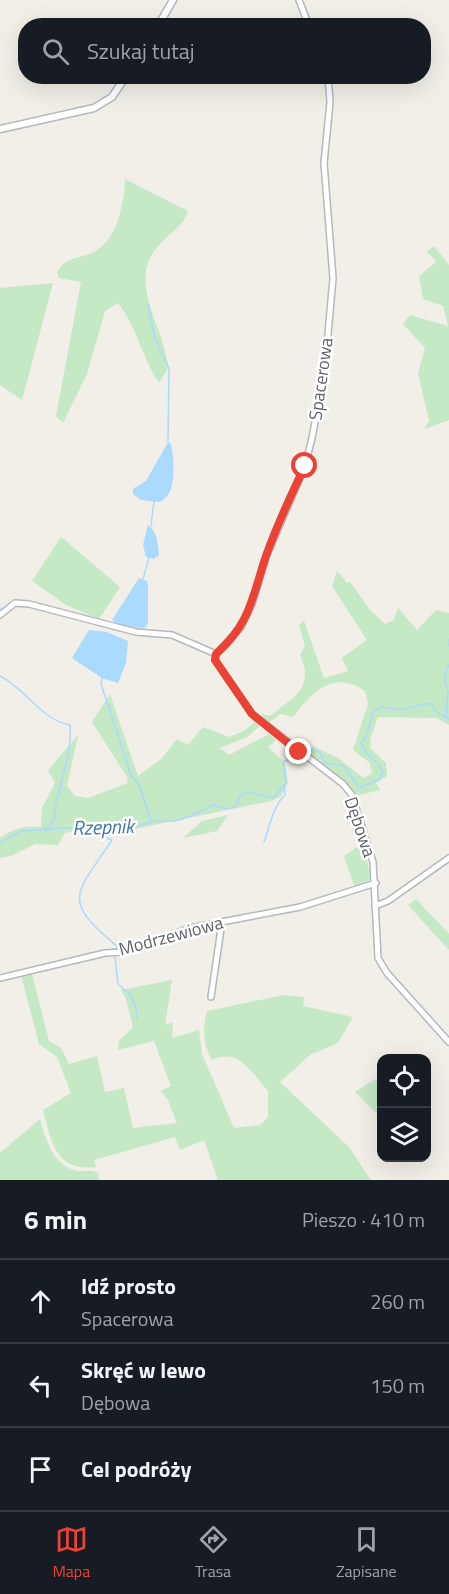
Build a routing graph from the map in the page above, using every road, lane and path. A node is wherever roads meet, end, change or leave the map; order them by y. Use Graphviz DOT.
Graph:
graph roads {
  1 [pos="173,0"];
  2 [pos="299,0"];
  3 [pos="163,18"];
  4 [pos="306,18"];
  5 [pos="121,84"];
  6 [pos="328,84"];
  7 [pos="0,129"];
  8 [pos="0,615"];
  9 [pos="216,654"];
  10 [pos="449,858"];
  11 [pos="376,883"];
  12 [pos="375,906"];
  13 [pos="222,922"];
  14 [pos="0,978"];
  15 [pos="211,997"];
  16 [pos="449,1042"];
  1 -- 3 [label="street"];
  2 -- 4 [label="street"];
  5 -- 7 [label="street"];
  6 -- 9 [label="street, Spacerowa"];
  8 -- 9 [label="street"];
  9 -- 11 [label="street, Dębowa"];
  10 -- 12 [label="street"];
  11 -- 12 [label="street, Dębowa"];
  11 -- 13 [label="street, Modrzewiowa"];
  12 -- 16 [label="street, Dębowa"];
  13 -- 14 [label="street, Modrzewiowa"];
  13 -- 15 [label="street"];
}
